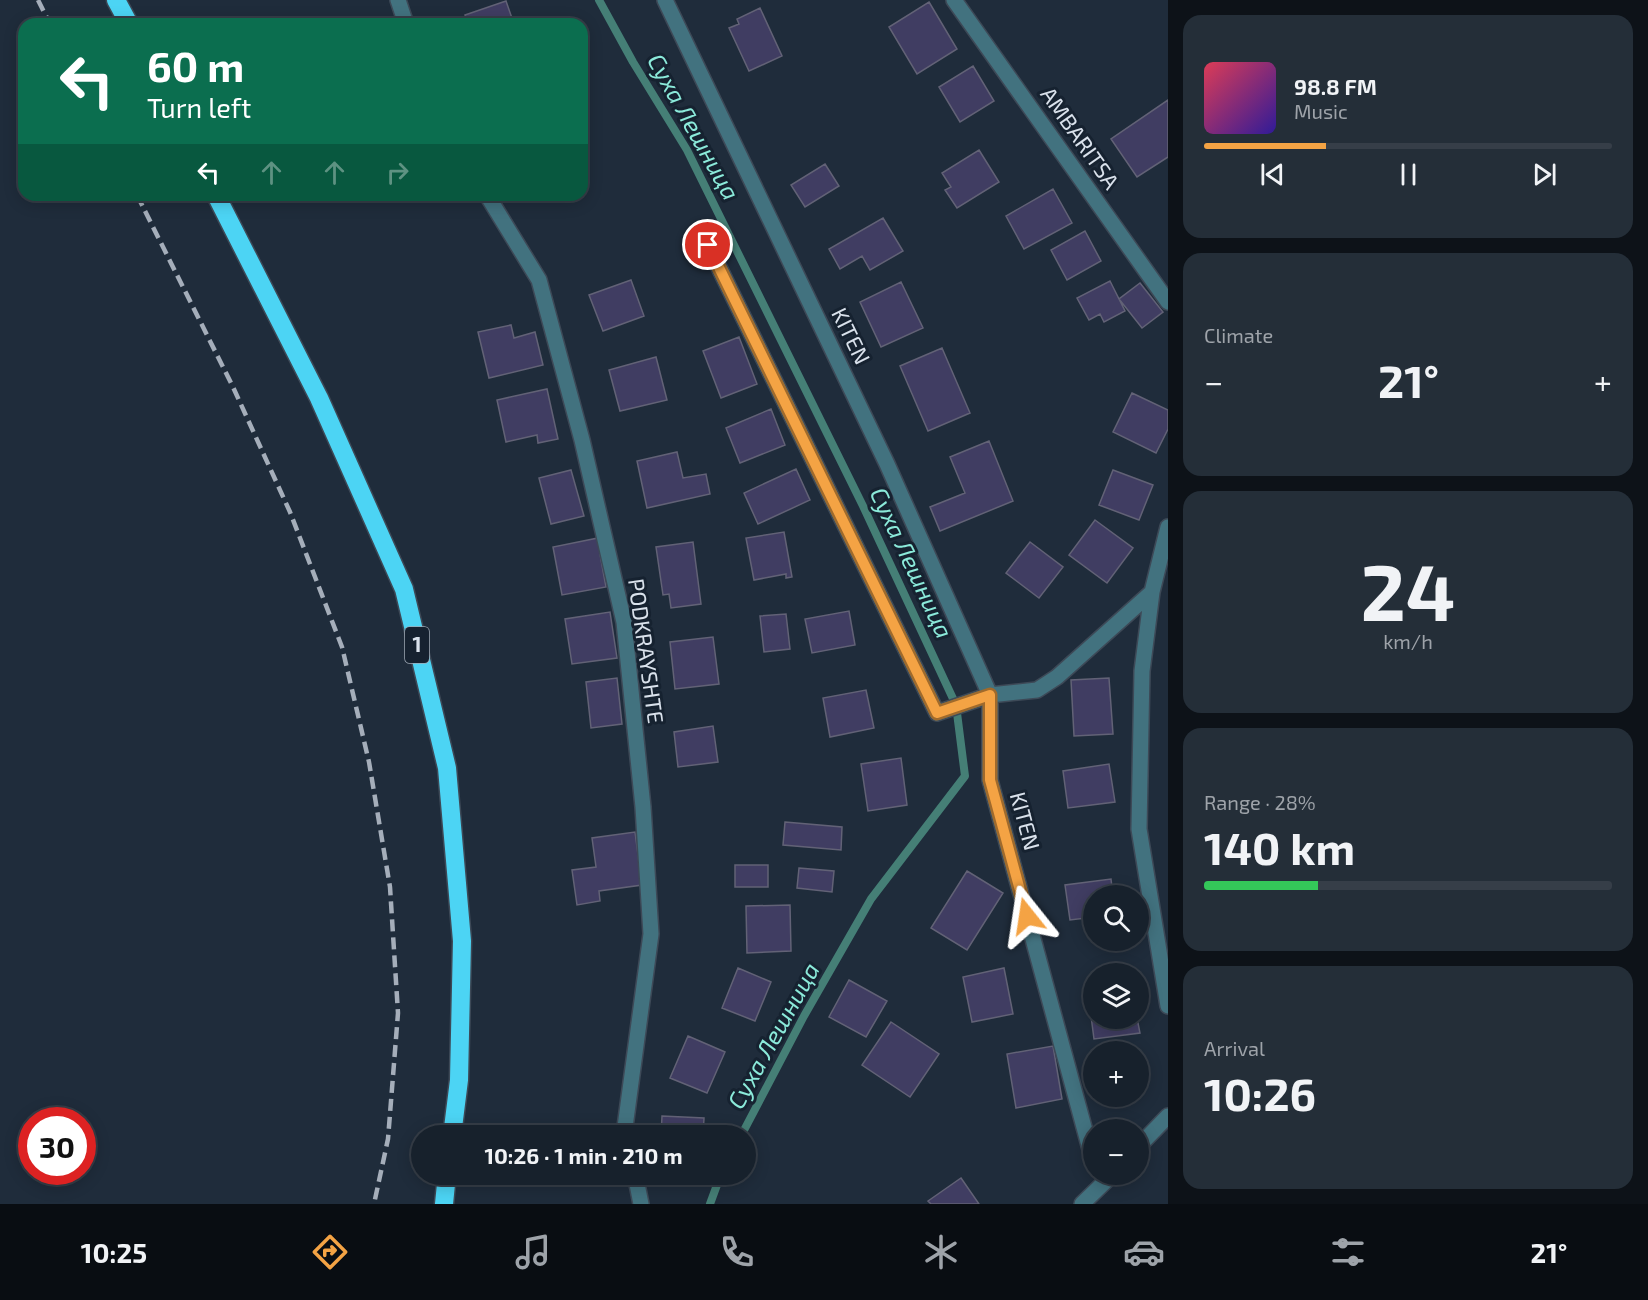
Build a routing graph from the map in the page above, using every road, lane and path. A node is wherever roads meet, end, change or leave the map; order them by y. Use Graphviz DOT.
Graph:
graph roads {
  1 [pos="116,0"];
  2 [pos="398,0"];
  3 [pos="665,0"];
  4 [pos="954,0"];
  5 [pos="126,18"];
  6 [pos="404,18"];
  7 [pos="219,201"];
  8 [pos="490,201"];
  9 [pos="708,245"];
  10 [pos="1168,302"];
  11 [pos="1168,527"];
  12 [pos="1152,592"];
  13 [pos="990,695"];
  14 [pos="1168,1006"];
  15 [pos="1168,1116"];
  16 [pos="1083,1123"];
  17 [pos="453,1125"];
  18 [pos="625,1125"];
  19 [pos="1149,1136"];
  20 [pos="446,1185"];
  21 [pos="637,1185"];
  22 [pos="1095,1185"];
  23 [pos="444,1204"];
  24 [pos="641,1204"];
  25 [pos="1082,1204"];
  1 -- 5 [label="highway"];
  2 -- 6 [label="street"];
  3 -- 13 [label="street, KITEN"];
  4 -- 10 [label="street, AMBARITSA"];
  7 -- 17 [label="highway, 1"];
  8 -- 18 [label="street, PODKRAYSHTE"];
  9 -- 13 [label="street"];
  11 -- 12 [label="street"];
  12 -- 13 [label="street"];
  12 -- 14 [label="street"];
  13 -- 16 [label="street, KITEN"];
  15 -- 19 [label="street"];
  20 -- 23 [label="highway"];
  21 -- 24 [label="street"];
  22 -- 25 [label="street"];
}
